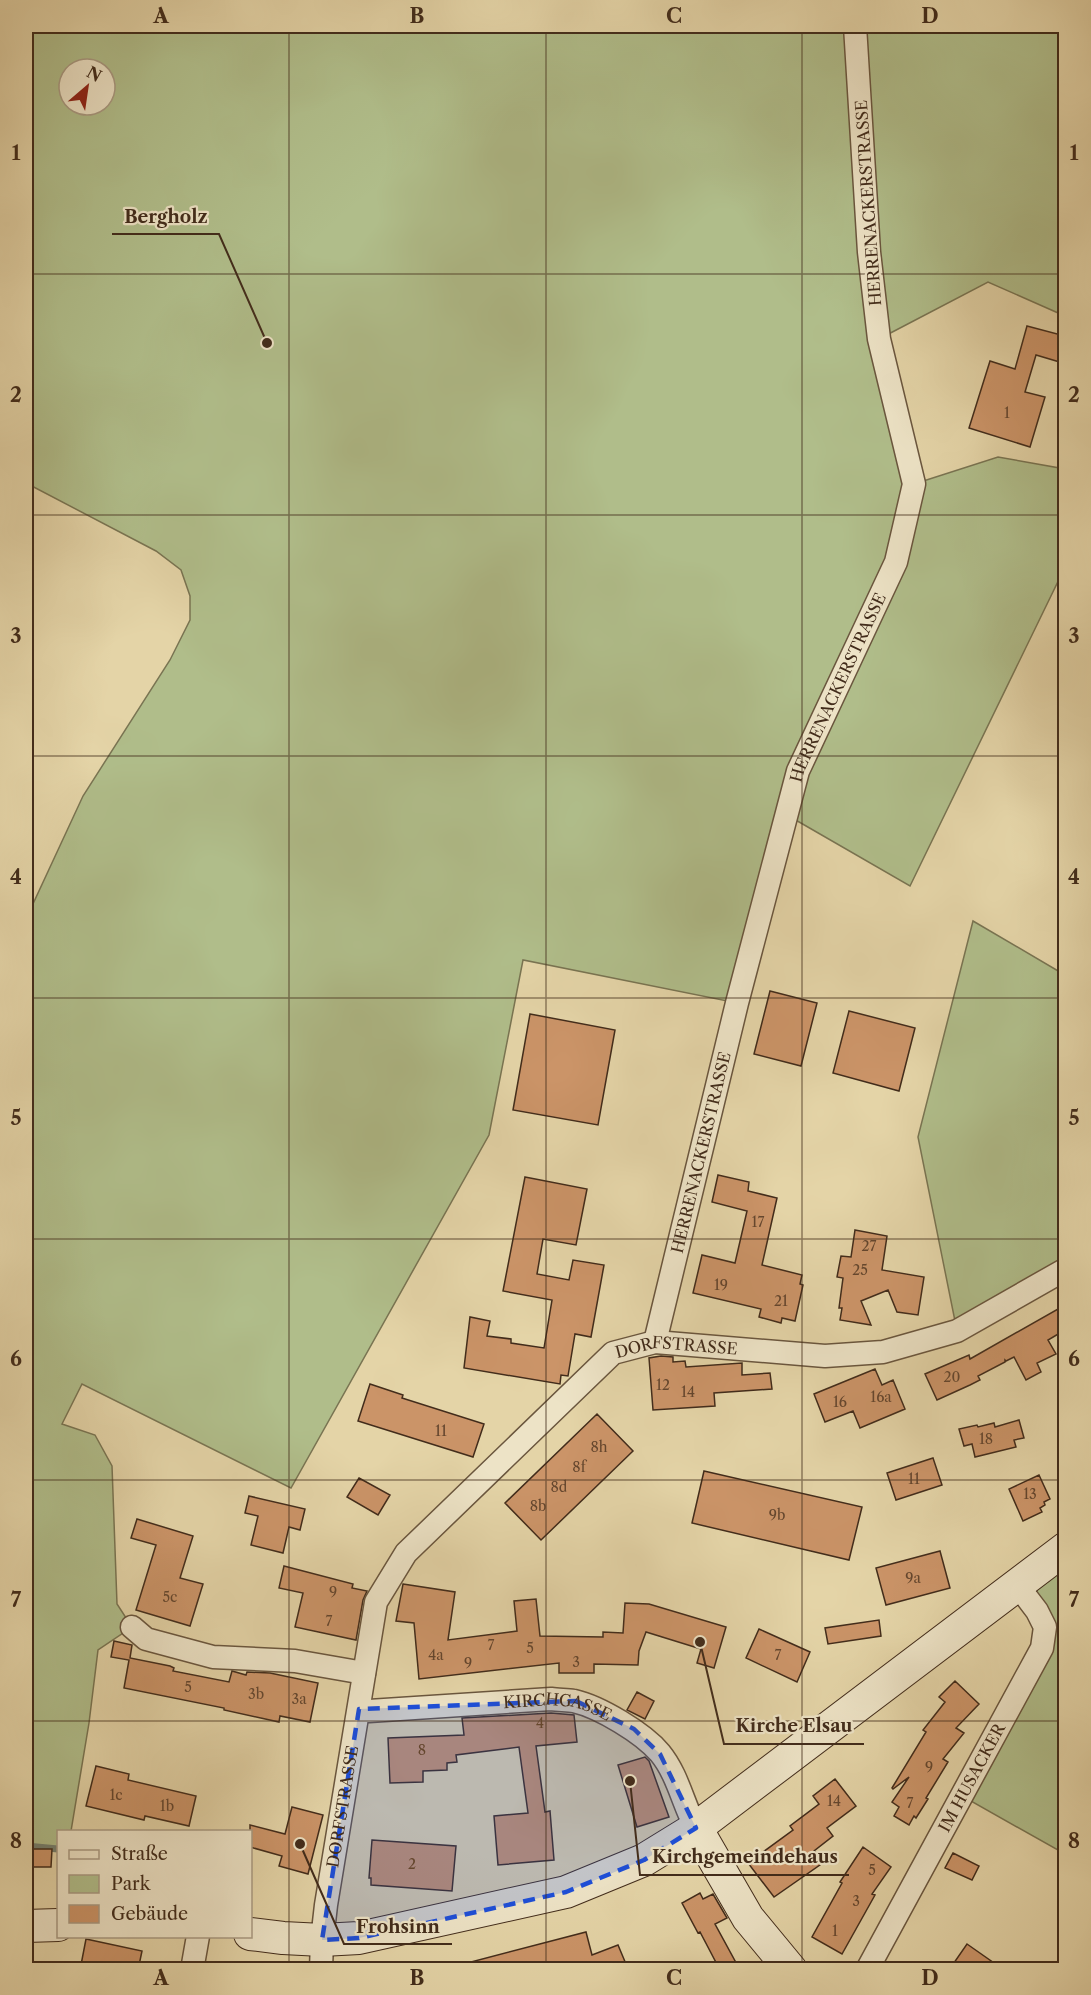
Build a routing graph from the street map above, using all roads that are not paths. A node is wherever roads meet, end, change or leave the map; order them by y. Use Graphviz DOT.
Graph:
graph roads {
  1 [pos="855,26"];
  2 [pos="1065,1269"];
  3 [pos="655,1342"];
  4 [pos="1065,1548"];
  5 [pos="1018,1586"];
  6 [pos="132,1627"];
  7 [pos="364,1673"];
  8 [pos="359,1709"];
  9 [pos="696,1827"];
  10 [pos="57,1925"];
  11 [pos="26,1926"];
  12 [pos="252,1935"];
  13 [pos="198,1938"];
  14 [pos="321,1955"];
  15 [pos="192,1970"];
  16 [pos="791,1970"];
  17 [pos="867,1970"];
  1 -- 3 [label="street, HERRENACKERSTRASSE"];
  2 -- 3 [label="street, DORFSTRASSE"];
  3 -- 7 [label="street, DORFSTRASSE"];
  4 -- 5 [label="main road"];
  5 -- 9 [label="main road"];
  5 -- 17 [label="street, IM HUSACKER"];
  6 -- 7 [label="street"];
  7 -- 8 [label="street, DORFSTRASSE"];
  8 -- 9 [label="street, KIRCHGASSE"];
  8 -- 14 [label="street, DORFSTRASSE"];
  9 -- 14 [label="main road"];
  9 -- 16 [label="main road"];
  10 -- 11 [label="main road"];
  12 -- 14 [label="main road"];
  13 -- 15 [label="street"];
}
